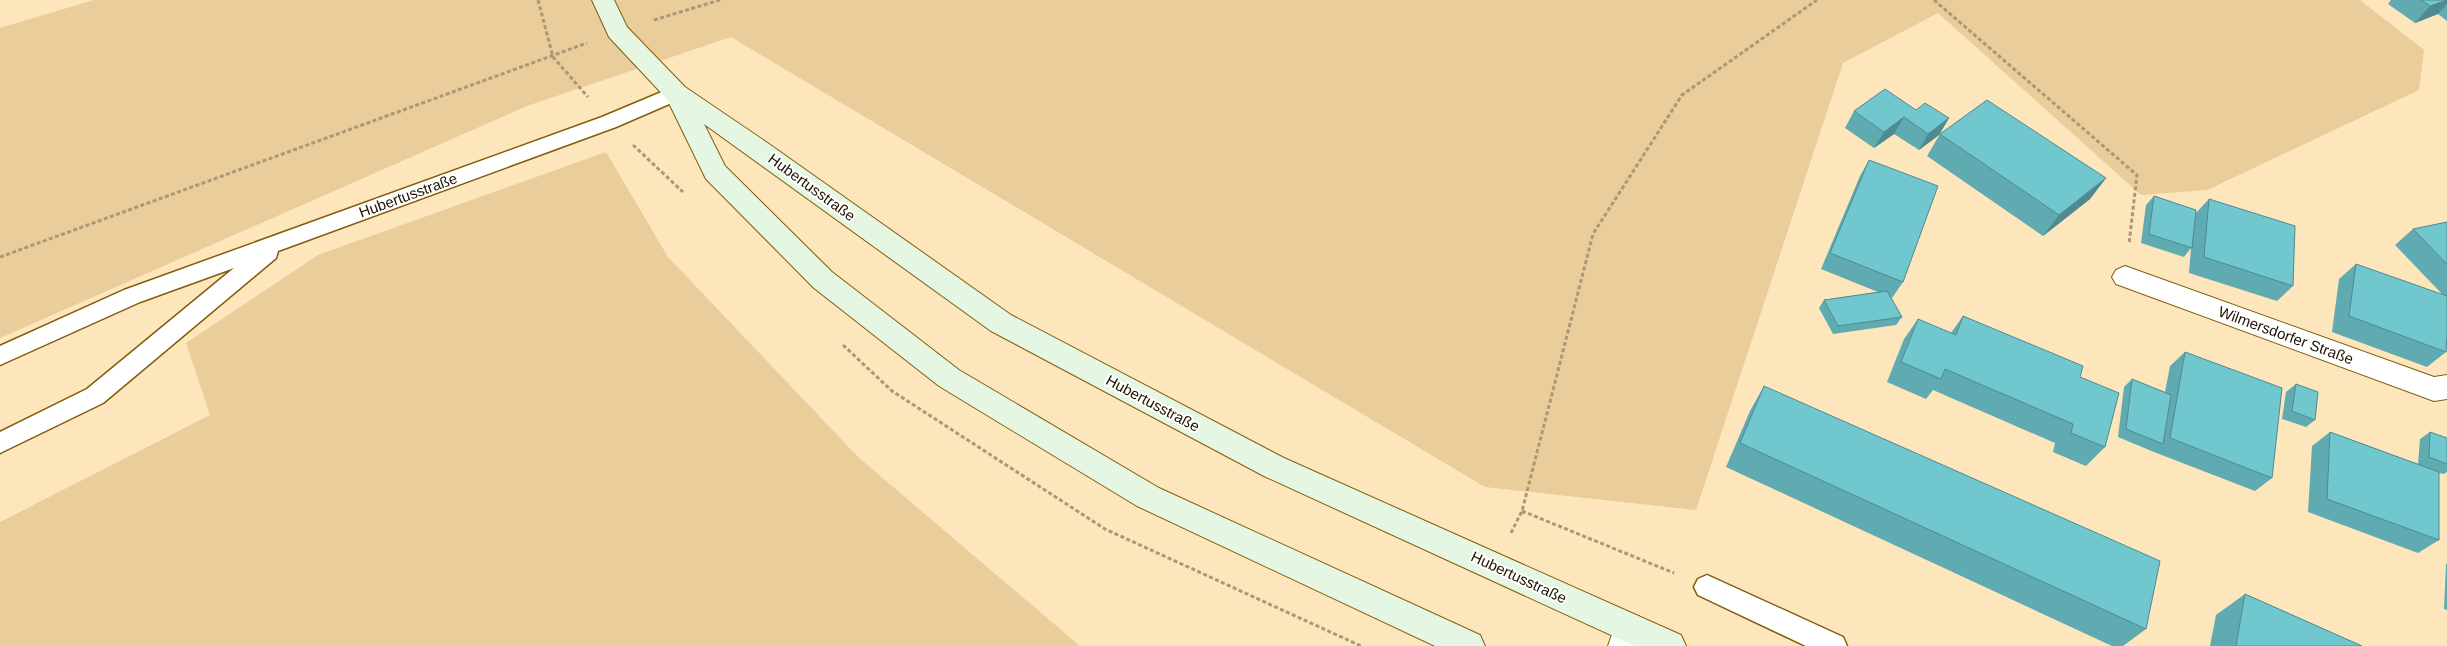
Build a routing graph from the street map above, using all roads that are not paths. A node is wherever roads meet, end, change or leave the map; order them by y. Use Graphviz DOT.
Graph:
graph roads {
  1 [pos="603,0"];
  2 [pos="676,93"];
  3 [pos="280,241"];
  4 [pos="2125,277"];
  5 [pos="0,356"];
  6 [pos="2447,387"];
  7 [pos="0,443"];
  8 [pos="1707,586"];
  9 [pos="1626,637"];
  10 [pos="1469,646"];
  11 [pos="1670,646"];
  12 [pos="1834,646"];
  1 -- 2 [label="street, Hubertusstraße"];
  2 -- 3 [label="lane, Hubertusstraße"];
  2 -- 9 [label="street, Hubertusstraße"];
  2 -- 10 [label="street, Hubertusstraße"];
  3 -- 5 [label="lane, Hubertusstraße"];
  3 -- 7 [label="lane, Hubertusstraße"];
  4 -- 6 [label="street, Wilmersdorfer Straße"];
  8 -- 12 [label="lane"];
  9 -- 11 [label="street, Hubertusstraße"];
}
